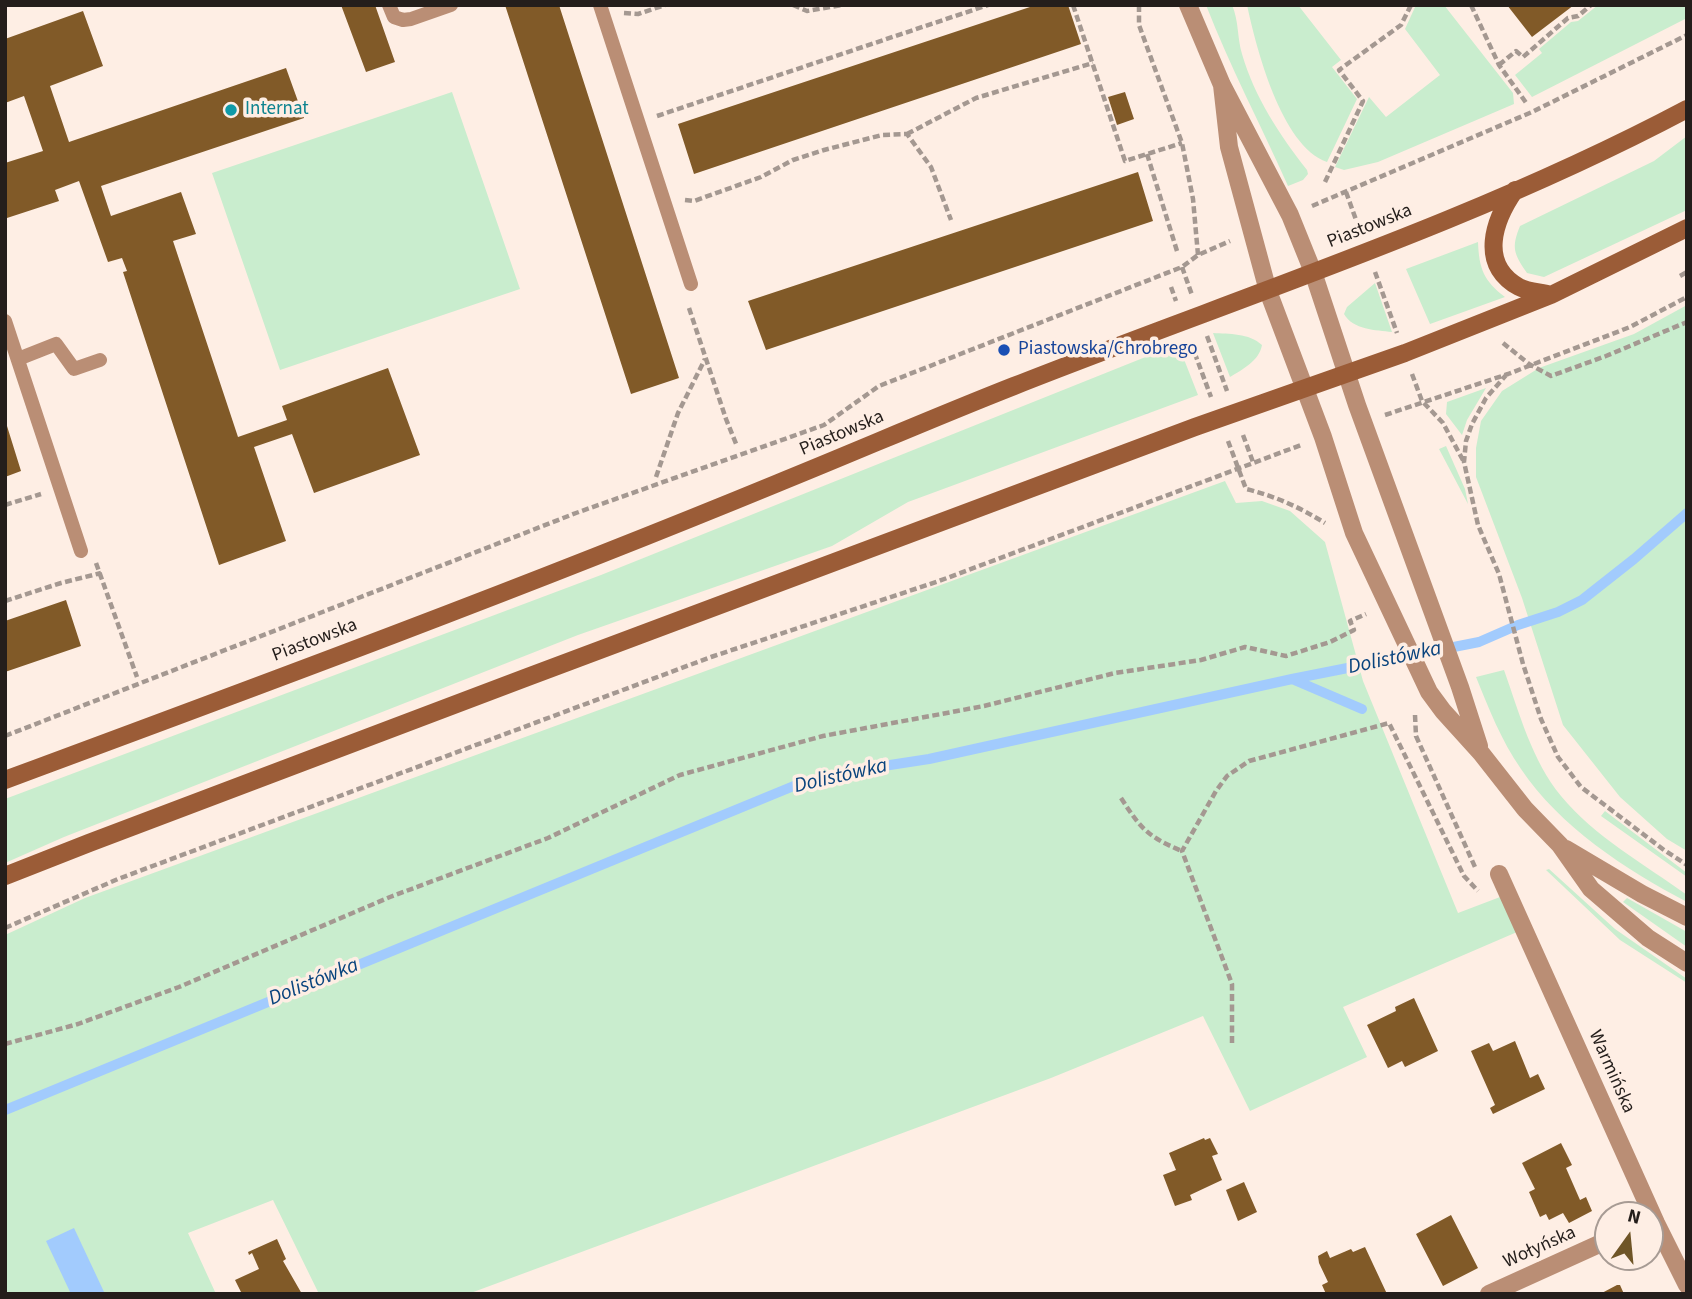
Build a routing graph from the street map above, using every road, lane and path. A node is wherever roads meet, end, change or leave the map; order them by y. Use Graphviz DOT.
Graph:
graph roads {
  1 [pos="389,5"];
  2 [pos="451,5"];
  3 [pos="665,5"];
  4 [pos="793,5"];
  5 [pos="842,5"];
  6 [pos="988,5"];
  7 [pos="1073,5"];
  8 [pos="1139,5"];
  9 [pos="1188,5"];
  10 [pos="1411,5"];
  11 [pos="1471,5"];
  12 [pos="1591,5"];
  13 [pos="601,8"];
  14 [pos="1687,35"];
  15 [pos="1093,63"];
  16 [pos="1499,65"];
  17 [pos="1222,85"];
  18 [pos="1527,104"];
  19 [pos="1687,109"];
  20 [pos="639,122"];
  21 [pos="907,134"];
  22 [pos="1182,143"];
  23 [pos="1147,154"];
  24 [pos="1325,183"];
  25 [pos="1515,190"];
  26 [pos="1346,192"];
  27 [pos="663,199"];
  28 [pos="1290,215"];
  29 [pos="951,220"];
  30 [pos="1687,228"];
  31 [pos="1252,231"];
  32 [pos="1367,250"];
  33 [pos="1177,251"];
  34 [pos="1198,255"];
  35 [pos="1182,267"];
  36 [pos="1313,272"];
  37 [pos="1687,272"];
  38 [pos="1680,276"];
  39 [pos="691,284"];
  40 [pos="1268,291"];
  41 [pos="1551,295"];
  42 [pos="1687,297"];
  43 [pos="689,308"];
  44 [pos="1200,317"];
  45 [pos="5,321"];
  46 [pos="1687,322"];
  47 [pos="1503,343"];
  48 [pos="1405,353"];
  49 [pos="706,358"];
  50 [pos="18,359"];
  51 [pos="100,360"];
  52 [pos="1530,363"];
  53 [pos="1346,373"];
  54 [pos="1508,374"];
  55 [pos="1303,389"];
  56 [pos="1422,401"];
  57 [pos="1235,413"];
  58 [pos="1363,422"];
  59 [pos="1323,437"];
  60 [pos="737,446"];
  61 [pos="1464,462"];
  62 [pos="1253,463"];
  63 [pos="656,478"];
  64 [pos="60,488"];
  65 [pos="5,505"];
  66 [pos="81,551"];
  67 [pos="101,573"];
  68 [pos="5,601"];
  69 [pos="1366,614"];
  70 [pos="137,677"];
  71 [pos="1415,715"];
  72 [pos="5,736"];
  73 [pos="1481,753"];
  74 [pos="5,780"];
  75 [pos="1121,798"];
  76 [pos="1560,845"];
  77 [pos="1182,851"];
  78 [pos="1687,864"];
  79 [pos="1478,872"];
  80 [pos="1499,874"];
  81 [pos="5,876"];
  82 [pos="1513,907"];
  83 [pos="1687,916"];
  84 [pos="5,928"];
  85 [pos="1687,962"];
  86 [pos="1232,1043"];
  87 [pos="5,1044"];
  88 [pos="1643,1201"];
  89 [pos="1664,1244"];
  90 [pos="1594,1246"];
  91 [pos="1687,1285"];
  92 [pos="1489,1294"];
  1 -- 2 [label="lane"];
  3 -- 13 [label="path"];
  4 -- 5 [label="path"];
  6 -- 20 [label="path"];
  7 -- 15 [label="path"];
  8 -- 22 [label="path"];
  9 -- 17 [label="street"];
  10 -- 24 [label="path"];
  11 -- 16 [label="path"];
  12 -- 16 [label="path"];
  13 -- 20 [label="lane"];
  14 -- 26 [label="path"];
  15 -- 21 [label="path"];
  15 -- 23 [label="path"];
  16 -- 18 [label="path"];
  17 -- 28 [label="street"];
  17 -- 31 [label="street"];
  19 -- 25 [label="main road, Piastowska"];
  20 -- 27 [label="lane"];
  21 -- 27 [label="path"];
  21 -- 29 [label="path"];
  22 -- 23 [label="path"];
  22 -- 34 [label="path"];
  23 -- 33 [label="path"];
  25 -- 32 [label="main road, Piastowska"];
  25 -- 41 [label="main road"];
  26 -- 28 [label="path"];
  26 -- 32 [label="path"];
  27 -- 39 [label="lane"];
  28 -- 36 [label="street"];
  30 -- 41 [label="main road"];
  31 -- 34 [label="path"];
  31 -- 40 [label="street"];
  32 -- 36 [label="main road, Piastowska"];
  32 -- 48 [label="path"];
  34 -- 35 [label="path"];
  35 -- 44 [label="path"];
  35 -- 72 [label="path"];
  36 -- 40 [label="main road, Piastowska"];
  36 -- 53 [label="street"];
  37 -- 38 [label="path"];
  40 -- 44 [label="main road, Piastowska"];
  40 -- 55 [label="street"];
  41 -- 48 [label="main road"];
  42 -- 52 [label="path"];
  43 -- 49 [label="path"];
  44 -- 57 [label="path"];
  44 -- 74 [label="main road, Piastowska"];
  45 -- 50 [label="lane"];
  46 -- 52 [label="path"];
  47 -- 52 [label="path"];
  48 -- 53 [label="main road"];
  48 -- 56 [label="path"];
  49 -- 60 [label="path"];
  49 -- 63 [label="path"];
  50 -- 51 [label="lane"];
  50 -- 64 [label="lane"];
  52 -- 54 [label="path"];
  53 -- 55 [label="main road"];
  53 -- 58 [label="street"];
  54 -- 56 [label="path"];
  54 -- 61 [label="path"];
  55 -- 57 [label="main road"];
  55 -- 59 [label="street"];
  56 -- 58 [label="path"];
  56 -- 61 [label="path"];
  57 -- 62 [label="path"];
  57 -- 81 [label="main road"];
  58 -- 73 [label="street"];
  59 -- 62 [label="path"];
  59 -- 73 [label="street"];
  61 -- 78 [label="path"];
  62 -- 84 [label="path"];
  64 -- 65 [label="path"];
  64 -- 66 [label="lane"];
  66 -- 67 [label="path"];
  67 -- 68 [label="path"];
  67 -- 70 [label="path"];
  69 -- 87 [label="path"];
  71 -- 79 [label="path"];
  73 -- 76 [label="street"];
  75 -- 77 [label="path"];
  76 -- 83 [label="street"];
  76 -- 85 [label="street"];
  77 -- 82 [label="path"];
  77 -- 86 [label="path"];
  80 -- 82 [label="street, Warmińska"];
  82 -- 88 [label="street, Warmińska"];
  89 -- 91 [label="street, Warmińska"];
  90 -- 92 [label="street, Wołyńska"];
}
